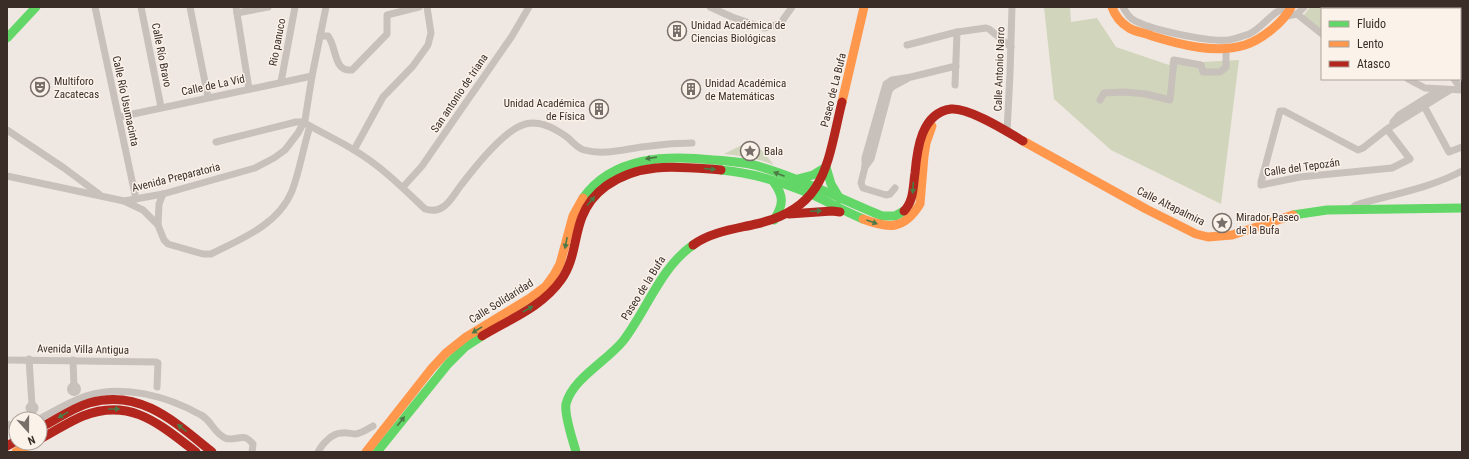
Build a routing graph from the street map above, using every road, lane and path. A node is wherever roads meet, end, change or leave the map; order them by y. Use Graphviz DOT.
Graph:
graph roads {
  1 [pos="36,7"];
  2 [pos="95,7"];
  3 [pos="141,7"];
  4 [pos="190,7"];
  5 [pos="268,7"];
  6 [pos="295,7"];
  7 [pos="326,7"];
  8 [pos="419,7"];
  9 [pos="428,7"];
  10 [pos="529,7"];
  11 [pos="710,7"];
  12 [pos="792,7"];
  13 [pos="864,7"];
  14 [pos="1012,7"];
  15 [pos="1112,7"];
  16 [pos="1123,7"];
  17 [pos="1304,7"];
  18 [pos="237,10"];
  19 [pos="1291,12"];
  20 [pos="957,32"];
  21 [pos="1321,33"];
  22 [pos="320,36"];
  23 [pos="7,38"];
  24 [pos="907,45"];
  25 [pos="1011,47"];
  26 [pos="1226,48"];
  27 [pos="956,66"];
  28 [pos="312,76"];
  29 [pos="1410,80"];
  30 [pos="1455,80"];
  31 [pos="281,82"];
  32 [pos="956,85"];
  33 [pos="249,89"];
  34 [pos="1439,90"];
  35 [pos="1450,90"];
  36 [pos="1462,90"];
  37 [pos="208,97"];
  38 [pos="1100,100"];
  39 [pos="1424,106"];
  40 [pos="160,107"];
  41 [pos="938,114"];
  42 [pos="119,117"];
  43 [pos="303,122"];
  44 [pos="310,126"];
  45 [pos="1387,128"];
  46 [pos="7,130"];
  47 [pos="1007,132"];
  48 [pos="216,142"];
  49 [pos="692,143"];
  50 [pos="1462,147"];
  51 [pos="354,150"];
  52 [pos="826,167"];
  53 [pos="1462,171"];
  54 [pos="7,176"];
  55 [pos="821,178"];
  56 [pos="794,180"];
  57 [pos="773,181"];
  58 [pos="403,187"];
  59 [pos="895,188"];
  60 [pos="813,192"];
  61 [pos="162,194"];
  62 [pos="102,196"];
  63 [pos="841,199"];
  64 [pos="136,200"];
  65 [pos="124,201"];
  66 [pos="1462,208"];
  67 [pos="1350,210"];
  68 [pos="846,213"];
  69 [pos="786,214"];
  70 [pos="774,220"];
  71 [pos="158,225"];
  72 [pos="29,359"];
  73 [pos="7,360"];
  74 [pos="73,360"];
  75 [pos="74,386"];
  76 [pos="157,387"];
  77 [pos="155,396"];
  78 [pos="32,405"];
  79 [pos="150,406"];
  80 [pos="48,414"];
  81 [pos="145,416"];
  82 [pos="48,424"];
  83 [pos="373,426"];
  84 [pos="48,435"];
  85 [pos="196,452"];
  86 [pos="212,452"];
  87 [pos="252,452"];
  88 [pos="318,452"];
  89 [pos="366,452"];
  90 [pos="377,452"];
  91 [pos="576,452"];
  1 -- 23 [label="main road"];
  2 -- 42 [label="street, Calle Río Usumacinta"];
  3 -- 40 [label="street, Calle Río Bravo"];
  4 -- 37 [label="street"];
  5 -- 18 [label="street"];
  6 -- 31 [label="street, Rio panuco"];
  7 -- 22 [label="street, Avenida Preparatoria"];
  8 -- 22 [label="street"];
  9 -- 51 [label="street"];
  10 -- 58 [label="street, San antonio de triana"];
  11 -- 12 [label="street"];
  13 -- 52 [label="main road, Paseo de La Bufa"];
  14 -- 25 [label="street, Calle Antonio Narro"];
  15 -- 26 [label="main road"];
  16 -- 19 [label="street"];
  17 -- 19 [label="street"];
  18 -- 33 [label="street"];
  19 -- 21 [label="street"];
  19 -- 26 [label="main road"];
  20 -- 24 [label="street"];
  20 -- 25 [label="street"];
  20 -- 27 [label="street"];
  22 -- 28 [label="street, Avenida Preparatoria"];
  25 -- 47 [label="street, Calle Antonio Narro"];
  26 -- 38 [label="street"];
  27 -- 32 [label="street"];
  27 -- 59 [label="street"];
  28 -- 31 [label="street, Calle de La Vid"];
  28 -- 43 [label="street, Avenida Preparatoria"];
  29 -- 34 [label="street"];
  30 -- 36 [label="street"];
  31 -- 33 [label="street, Calle de La Vid"];
  33 -- 37 [label="street, Calle de La Vid"];
  34 -- 35 [label="street"];
  34 -- 45 [label="street, Calle del Tepozán"];
  35 -- 36 [label="street"];
  35 -- 39 [label="street, Calle del Tepozán"];
  37 -- 40 [label="street, Calle de La Vid"];
  39 -- 45 [label="street, Calle del Tepozán"];
  39 -- 50 [label="street"];
  40 -- 42 [label="street, Calle de La Vid"];
  41 -- 47 [label="main road, Calle Altapalmira"];
  41 -- 63 [label="main road, one-way"];
  68 -- 41 [label="main road, one-way"];
  42 -- 64 [label="street, Calle Río Usumacinta"];
  43 -- 44 [label="street"];
  43 -- 48 [label="street"];
  43 -- 61 [label="street, Avenida Preparatoria"];
  44 -- 51 [label="street"];
  44 -- 71 [label="street, Avenida Preparatoria"];
  45 -- 45 [label="street, Calle del Tepozán"];
  46 -- 62 [label="street"];
  47 -- 67 [label="main road, Calle Altapalmira"];
  49 -- 58 [label="street"];
  51 -- 58 [label="street"];
  52 -- 55 [label="main road, Paseo de La Bufa"];
  52 -- 56 [label="main road"];
  52 -- 63 [label="main road"];
  53 -- 67 [label="street"];
  54 -- 62 [label="street"];
  55 -- 60 [label="main road, Paseo de la Bufa"];
  56 -- 60 [label="main road, Calle Solidaridad"];
  56 -- 89 [label="main road, Calle Solidaridad, one-way"];
  57 -- 60 [label="main road, Calle Solidaridad"];
  57 -- 70 [label="main road"];
  90 -- 57 [label="main road, Calle Solidaridad, one-way"];
  60 -- 63 [label="main road"];
  60 -- 68 [label="main road"];
  60 -- 69 [label="main road, Paseo de la Bufa"];
  61 -- 64 [label="street, Avenida Preparatoria"];
  61 -- 71 [label="street"];
  62 -- 65 [label="street"];
  64 -- 65 [label="street, Avenida Preparatoria"];
  65 -- 71 [label="street, Avenida Preparatoria"];
  66 -- 67 [label="main road, Calle Altapalmira"];
  69 -- 68 [label="main road, one-way"];
  69 -- 70 [label="main road, Paseo de la Bufa"];
  70 -- 91 [label="main road, Paseo de la Bufa"];
  72 -- 73 [label="street, Avenida Villa Antigua"];
  72 -- 74 [label="street, Avenida Villa Antigua"];
  72 -- 78 [label="street"];
  74 -- 75 [label="street"];
  74 -- 76 [label="street, Avenida Villa Antigua"];
  77 -- 79 [label="street"];
  77 -- 80 [label="street"];
  77 -- 87 [label="street"];
  79 -- 81 [label="street"];
  79 -- 82 [label="main road, one-way"];
  86 -- 79 [label="main road, one-way"];
  84 -- 81 [label="main road, one-way"];
  81 -- 85 [label="main road"];
  83 -- 88 [label="street"];
}
